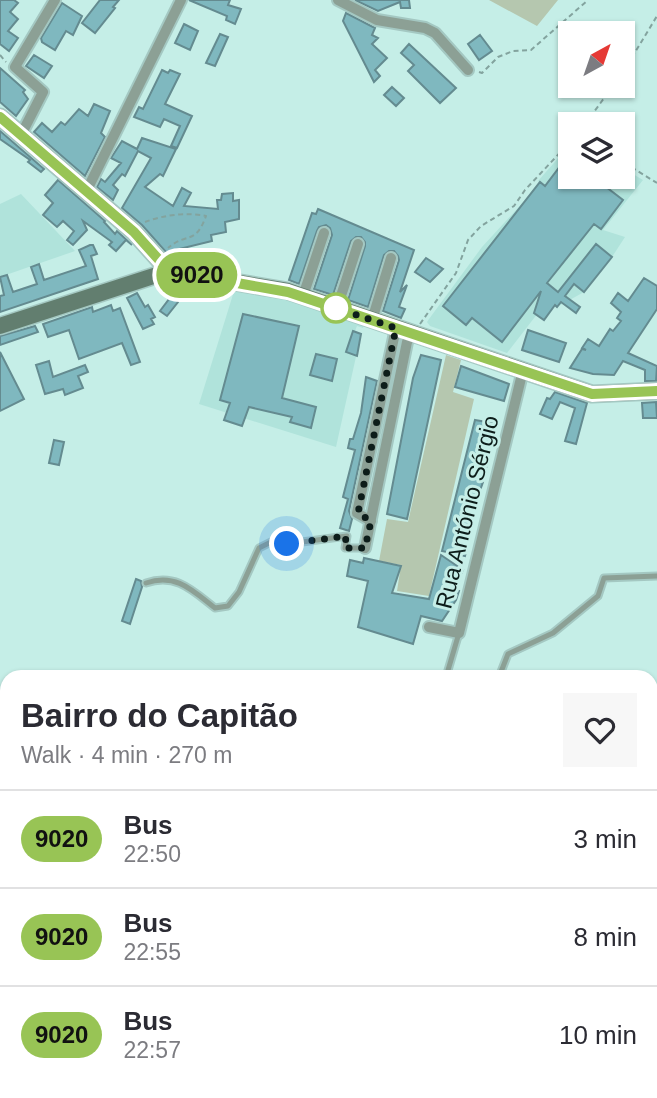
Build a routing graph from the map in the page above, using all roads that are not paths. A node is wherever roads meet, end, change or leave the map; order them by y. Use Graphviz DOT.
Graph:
graph roads {
  1 [pos="55,0"];
  2 [pos="181,0"];
  3 [pos="338,0"];
  4 [pos="468,70"];
  5 [pos="0,117"];
  6 [pos="21,135"];
  7 [pos="87,190"];
  8 [pos="324,233"];
  9 [pos="358,244"];
  10 [pos="391,258"];
  11 [pos="169,271"];
  12 [pos="303,296"];
  13 [pos="337,308"];
  14 [pos="372,320"];
  15 [pos="0,326"];
  16 [pos="396,328"];
  17 [pos="412,333"];
  18 [pos="523,370"];
  19 [pos="657,391"];
  20 [pos="371,521"];
  21 [pos="365,548"];
  22 [pos="657,576"];
  23 [pos="146,583"];
  24 [pos="429,626"];
  25 [pos="459,633"];
  26 [pos="448,670"];
  27 [pos="502,670"];
  1 -- 6 [label="street"];
  2 -- 7 [label="street"];
  3 -- 4 [label="street"];
  5 -- 6 [label="main road"];
  6 -- 7 [label="main road"];
  7 -- 11 [label="main road"];
  8 -- 12 [label="street"];
  9 -- 13 [label="street"];
  10 -- 14 [label="street"];
  11 -- 12 [label="main road"];
  11 -- 15 [label="main road"];
  12 -- 13 [label="main road"];
  13 -- 14 [label="main road"];
  14 -- 16 [label="main road"];
  16 -- 17 [label="main road"];
  16 -- 20 [label="street"];
  17 -- 18 [label="main road"];
  17 -- 20 [label="street"];
  18 -- 19 [label="main road"];
  18 -- 25 [label="street, Rua António Sérgio"];
  20 -- 21 [label="street"];
  21 -- 23 [label="lane"];
  22 -- 27 [label="lane"];
  24 -- 25 [label="street, Rua António Sérgio"];
  25 -- 26 [label="lane"];
}
